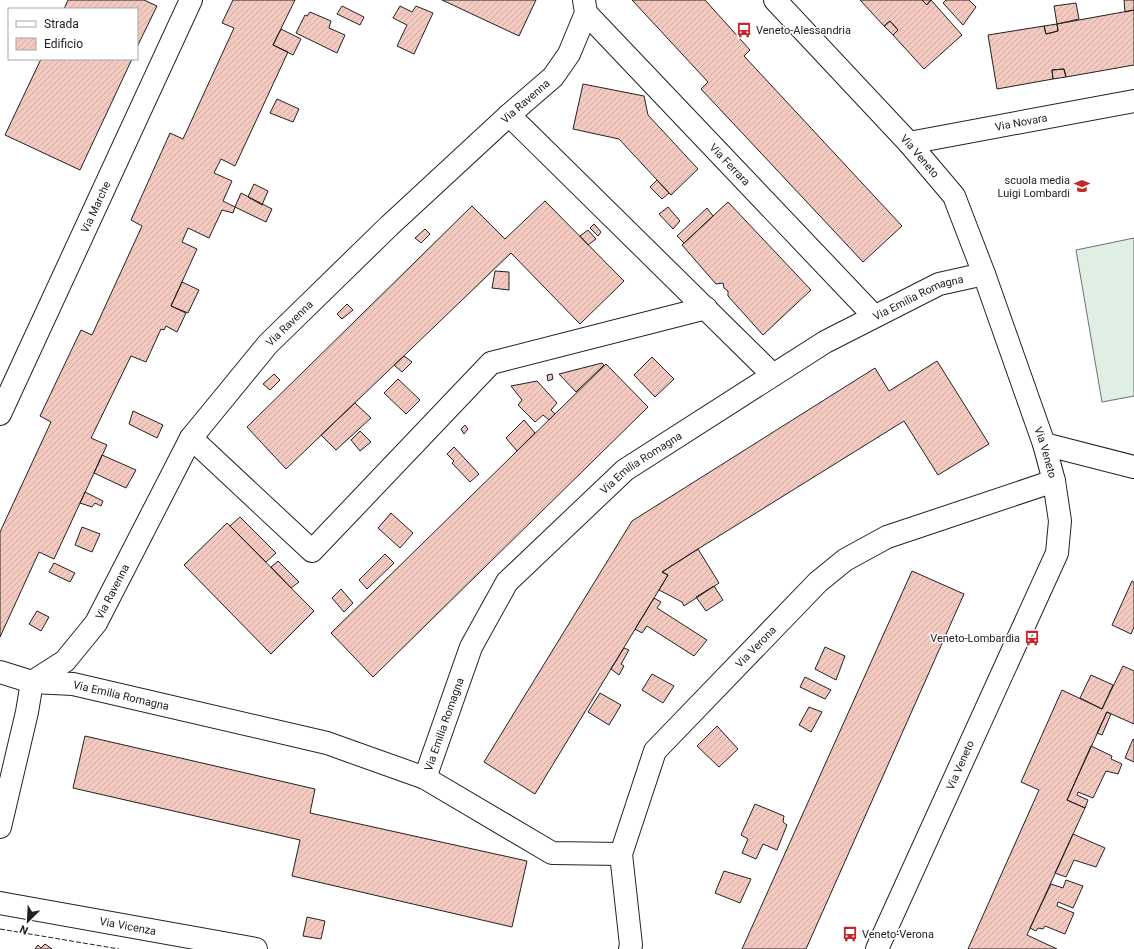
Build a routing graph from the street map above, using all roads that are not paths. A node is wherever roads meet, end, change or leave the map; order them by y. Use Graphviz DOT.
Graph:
graph roads {
  1 [pos="191,0"];
  2 [pos="775,0"];
  3 [pos="585,6"];
  4 [pos="1134,101"];
  5 [pos="509,115"];
  6 [pos="909,144"];
  7 [pos="984,274"];
  8 [pos="706,308"];
  9 [pos="874,316"];
  10 [pos="774,375"];
  11 [pos="0,414"];
  12 [pos="190,438"];
  13 [pos="1044,444"];
  14 [pos="1134,467"];
  15 [pos="1054,481"];
  16 [pos="0,672"];
  17 [pos="32,682"];
  18 [pos="425,778"];
  19 [pos="0,828"];
  20 [pos="621,854"];
  21 [pos="0,903"];
  22 [pos="256,949"];
  23 [pos="630,949"];
  24 [pos="877,949"];
  1 -- 11 [label="street, Via Marche"];
  2 -- 6 [label="street, Via Veneto"];
  3 -- 5 [label="street, Via Ravenna"];
  3 -- 9 [label="street, Via Ferrara"];
  4 -- 6 [label="street, Via Novara"];
  5 -- 8 [label="street"];
  5 -- 12 [label="street, Via Ravenna"];
  6 -- 7 [label="street, Via Veneto"];
  7 -- 9 [label="street, Via Emilia Romagna"];
  7 -- 13 [label="street, Via Veneto"];
  8 -- 10 [label="street"];
  8 -- 12 [label="street"];
  9 -- 10 [label="street, Via Emilia Romagna"];
  10 -- 18 [label="street, Via Emilia Romagna"];
  12 -- 17 [label="street, Via Ravenna"];
  13 -- 14 [label="street"];
  13 -- 15 [label="street, Via Veneto"];
  15 -- 20 [label="street, Via Verona"];
  15 -- 24 [label="street, Via Veneto"];
  16 -- 17 [label="street, Via Emilia Romagna"];
  17 -- 18 [label="street, Via Emilia Romagna"];
  17 -- 19 [label="street"];
  18 -- 20 [label="street, Via Emilia Romagna"];
  20 -- 23 [label="street, Via Verona"];
  21 -- 22 [label="street, Via Vicenza"];
}
